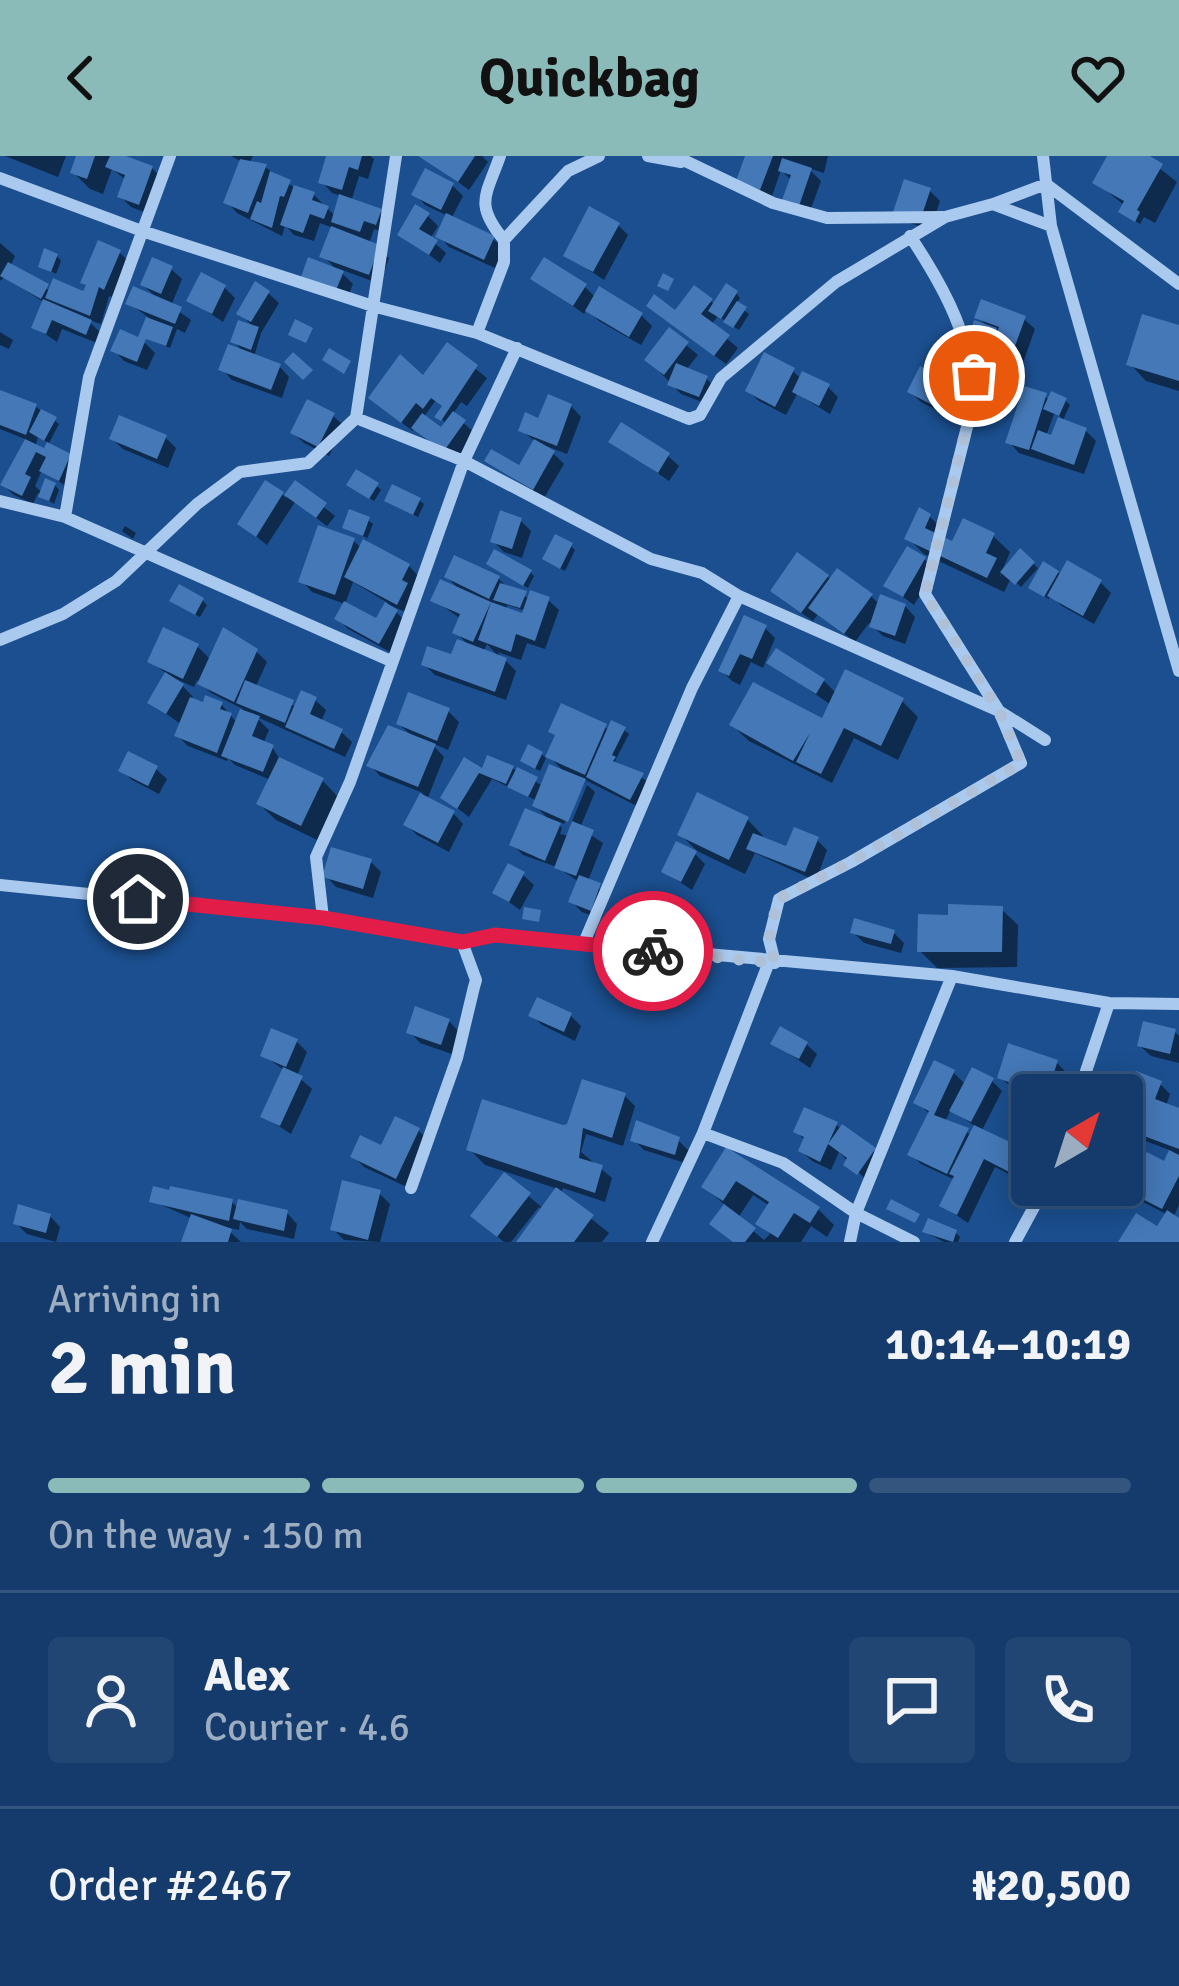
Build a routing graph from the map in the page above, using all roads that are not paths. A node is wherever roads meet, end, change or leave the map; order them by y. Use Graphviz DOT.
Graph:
graph roads {
  1 [pos="170,156"];
  2 [pos="396,156"];
  3 [pos="500,156"];
  4 [pos="598,156"];
  5 [pos="648,156"];
  6 [pos="674,156"];
  7 [pos="1043,156"];
  8 [pos="688,164"];
  9 [pos="0,178"];
  10 [pos="1046,184"];
  11 [pos="994,204"];
  12 [pos="945,217"];
  13 [pos="1051,226"];
  14 [pos="142,231"];
  15 [pos="910,236"];
  16 [pos="504,240"];
  17 [pos="1179,284"];
  18 [pos="376,307"];
  19 [pos="477,333"];
  20 [pos="518,348"];
  21 [pos="356,418"];
  22 [pos="464,461"];
  23 [pos="0,501"];
  24 [pos="65,517"];
  25 [pos="144,551"];
  26 [pos="740,596"];
  27 [pos="0,640"];
  28 [pos="391,662"];
  29 [pos="1179,670"];
  30 [pos="999,711"];
  31 [pos="1045,740"];
  32 [pos="0,885"];
  33 [pos="323,918"];
  34 [pos="462,942"];
  35 [pos="583,945"];
  36 [pos="772,962"];
  37 [pos="952,976"];
  38 [pos="1108,1003"];
  39 [pos="1179,1004"];
  40 [pos="1085,1074"];
  41 [pos="703,1133"];
  42 [pos="410,1188"];
  43 [pos="1035,1206"];
  44 [pos="856,1213"];
  45 [pos="652,1242"];
  46 [pos="850,1242"];
  47 [pos="914,1242"];
  48 [pos="1016,1242"];
  1 -- 14 [label="street"];
  2 -- 18 [label="street"];
  3 -- 16 [label="street"];
  4 -- 16 [label="street"];
  5 -- 8 [label="street"];
  6 -- 8 [label="street"];
  7 -- 10 [label="street"];
  8 -- 12 [label="street"];
  9 -- 14 [label="street"];
  10 -- 11 [label="street"];
  10 -- 13 [label="street"];
  10 -- 17 [label="street"];
  11 -- 12 [label="street"];
  11 -- 13 [label="street"];
  12 -- 15 [label="street"];
  13 -- 29 [label="street"];
  14 -- 18 [label="street"];
  14 -- 24 [label="street"];
  15 -- 20 [label="street"];
  15 -- 30 [label="street"];
  16 -- 19 [label="street"];
  18 -- 19 [label="street"];
  18 -- 21 [label="street"];
  19 -- 20 [label="street"];
  20 -- 22 [label="street"];
  21 -- 22 [label="street"];
  21 -- 25 [label="street"];
  22 -- 26 [label="street"];
  22 -- 28 [label="street"];
  23 -- 24 [label="street"];
  24 -- 25 [label="street"];
  25 -- 27 [label="street"];
  25 -- 28 [label="street"];
  26 -- 30 [label="street"];
  26 -- 35 [label="street"];
  28 -- 33 [label="street"];
  30 -- 31 [label="street"];
  30 -- 36 [label="street"];
  32 -- 33 [label="street"];
  33 -- 34 [label="street"];
  34 -- 35 [label="street"];
  34 -- 42 [label="street"];
  35 -- 36 [label="street"];
  36 -- 37 [label="street"];
  36 -- 41 [label="street"];
  37 -- 38 [label="street"];
  37 -- 44 [label="street"];
  38 -- 39 [label="street"];
  38 -- 40 [label="street"];
  41 -- 44 [label="street"];
  41 -- 45 [label="street"];
  43 -- 48 [label="street"];
  44 -- 46 [label="street"];
  44 -- 47 [label="street"];
}
